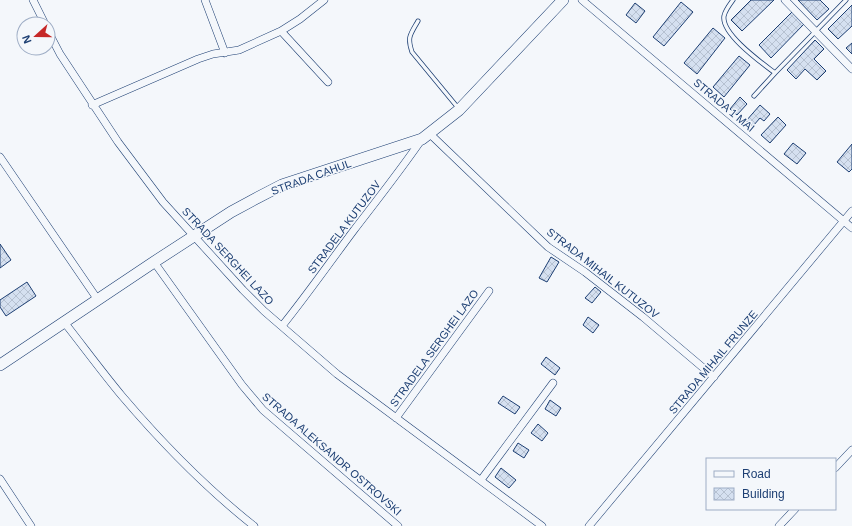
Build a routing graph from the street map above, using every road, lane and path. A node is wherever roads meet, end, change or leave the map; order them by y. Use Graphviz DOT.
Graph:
graph roads {
  1 [pos="33,0"];
  2 [pos="205,0"];
  3 [pos="324,0"];
  4 [pos="564,0"];
  5 [pos="582,0"];
  6 [pos="733,0"];
  7 [pos="786,0"];
  8 [pos="846,0"];
  9 [pos="41,16"];
  10 [pos="418,21"];
  11 [pos="282,31"];
  12 [pos="816,31"];
  13 [pos="56,46"];
  14 [pos="224,52"];
  15 [pos="852,69"];
  16 [pos="775,72"];
  17 [pos="328,82"];
  18 [pos="754,96"];
  19 [pos="92,105"];
  20 [pos="459,110"];
  21 [pos="426,136"];
  22 [pos="0,157"];
  23 [pos="852,211"];
  24 [pos="844,220"];
  25 [pos="852,228"];
  26 [pos="194,236"];
  27 [pos="154,262"];
  28 [pos="489,291"];
  29 [pos="98,300"];
  30 [pos="64,322"];
  31 [pos="282,326"];
  32 [pos="0,365"];
  33 [pos="714,377"];
  34 [pos="553,383"];
  35 [pos="396,418"];
  36 [pos="852,450"];
  37 [pos="836,467"];
  38 [pos="0,480"];
  39 [pos="481,480"];
  40 [pos="794,510"];
  41 [pos="31,526"];
  42 [pos="254,526"];
  43 [pos="398,526"];
  44 [pos="542,526"];
  45 [pos="589,526"];
  46 [pos="778,526"];
  1 -- 9 [label="street"];
  2 -- 14 [label="street"];
  3 -- 11 [label="street"];
  4 -- 20 [label="main road, STRADA CAHUL"];
  5 -- 24 [label="street, STRADA 1 MAI"];
  6 -- 16 [label="lane"];
  7 -- 12 [label="street"];
  8 -- 12 [label="lane"];
  10 -- 20 [label="lane"];
  11 -- 14 [label="street"];
  11 -- 17 [label="street"];
  12 -- 15 [label="street"];
  12 -- 16 [label="lane"];
  13 -- 19 [label="street, STRADA SERGHEI LAZO"];
  14 -- 19 [label="street"];
  16 -- 18 [label="lane"];
  19 -- 26 [label="street, STRADA SERGHEI LAZO"];
  20 -- 21 [label="main road, STRADA CAHUL"];
  21 -- 26 [label="main road, STRADA CAHUL"];
  21 -- 31 [label="street, STRADELA KUTUZOV"];
  21 -- 33 [label="street, STRADA MIHAIL KUTUZOV"];
  22 -- 29 [label="street"];
  23 -- 24 [label="street, STRADA MIHAIL FRUNZE"];
  24 -- 25 [label="street, STRADA 1 MAI"];
  24 -- 33 [label="street, STRADA MIHAIL FRUNZE"];
  26 -- 27 [label="main road, STRADA CAHUL"];
  26 -- 31 [label="street, STRADA SERGHEI LAZO"];
  27 -- 29 [label="main road, STRADA CAHUL"];
  27 -- 43 [label="street, STRADA ALEKSANDR OSTROVSKI"];
  28 -- 35 [label="street, STRADELA SERGHEI LAZO"];
  29 -- 30 [label="main road, STRADA CAHUL"];
  30 -- 32 [label="main road, STRADA CAHUL"];
  30 -- 42 [label="street"];
  31 -- 35 [label="street, STRADA SERGHEI LAZO"];
  33 -- 45 [label="street, STRADA MIHAIL FRUNZE"];
  34 -- 39 [label="street"];
  35 -- 39 [label="street, STRADA SERGHEI LAZO"];
  36 -- 37 [label="street"];
  38 -- 41 [label="street"];
  39 -- 44 [label="street, STRADA SERGHEI LAZO"];
  40 -- 46 [label="street"];
}
